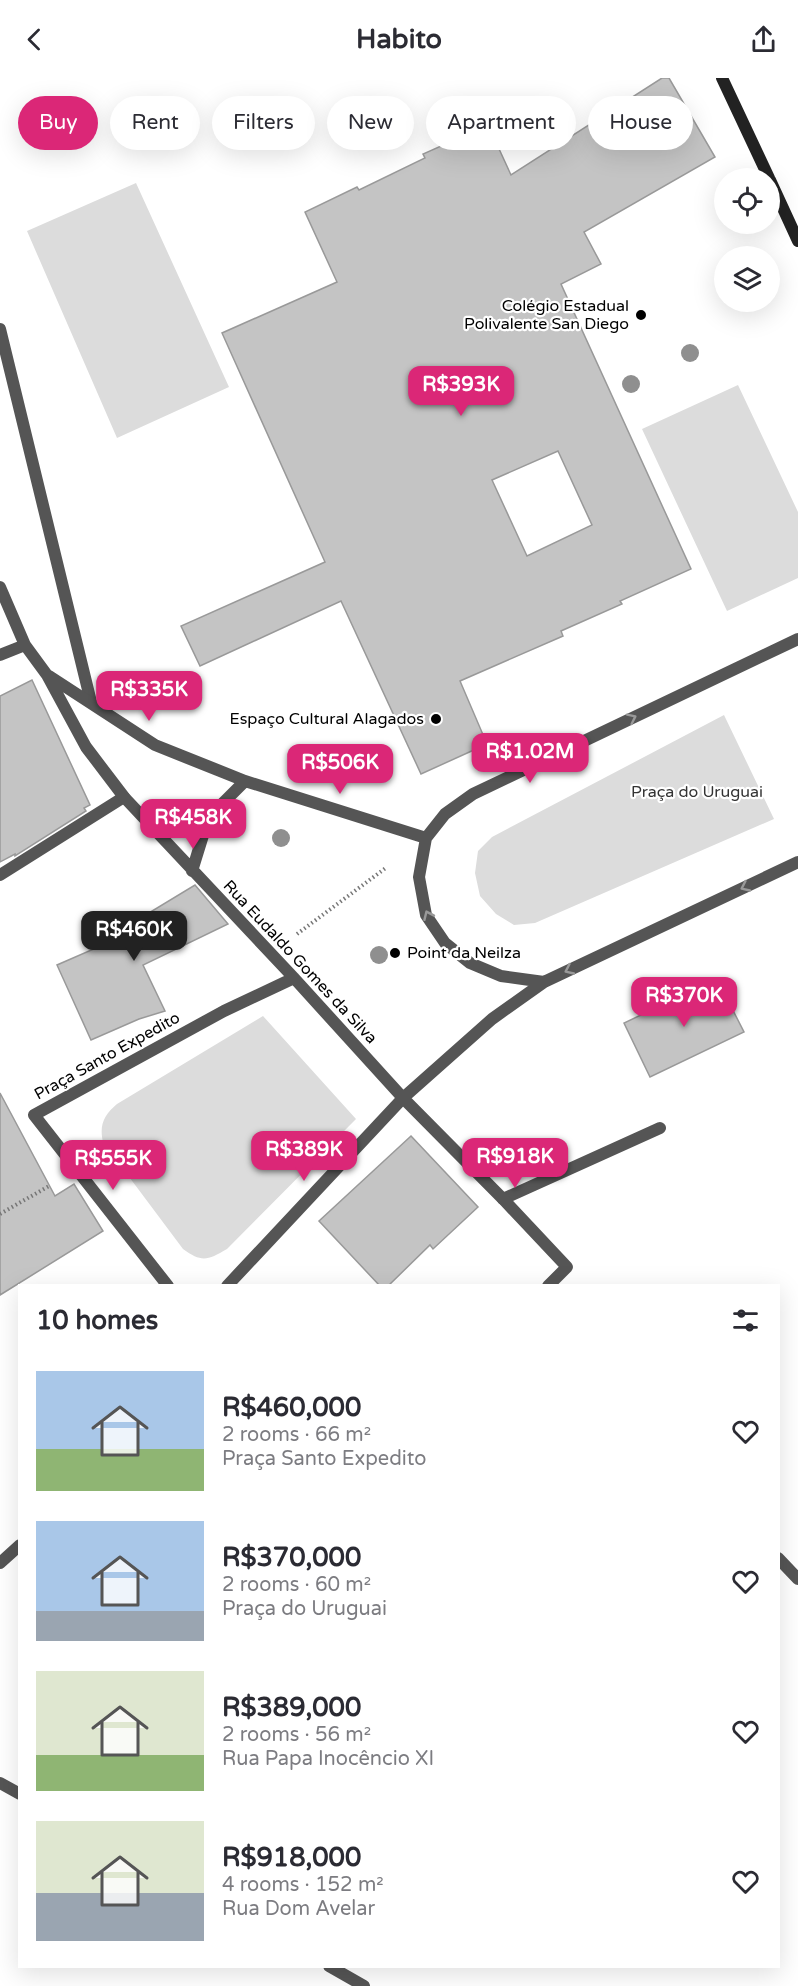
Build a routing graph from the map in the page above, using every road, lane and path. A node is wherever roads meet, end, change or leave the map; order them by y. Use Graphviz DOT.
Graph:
graph roads {
  1 [pos="722,78"];
  2 [pos="764,168"];
  3 [pos="780,203"];
  4 [pos="798,241"];
  5 [pos="0,329"];
  6 [pos="0,587"];
  7 [pos="798,639"];
  8 [pos="25,645"];
  9 [pos="0,655"];
  10 [pos="47,675"];
  11 [pos="91,702"];
  12 [pos="245,781"];
  13 [pos="124,797"];
  14 [pos="426,838"];
  15 [pos="798,862"];
  16 [pos="192,871"];
  17 [pos="0,875"];
  18 [pos="270,954"];
  19 [pos="294,978"];
  20 [pos="544,982"];
  21 [pos="403,1098"];
  22 [pos="660,1128"];
  23 [pos="77,1170"];
  24 [pos="503,1199"];
  25 [pos="0,1214"];
  26 [pos="166,1284"];
  27 [pos="229,1284"];
  28 [pos="550,1284"];
  29 [pos="18,1547"];
  30 [pos="780,1560"];
  31 [pos="0,1563"];
  32 [pos="798,1579"];
  33 [pos="0,1783"];
  34 [pos="18,1793"];
  35 [pos="332,1968"];
  36 [pos="364,1986"];
  1 -- 2 [label="main road"];
  3 -- 4 [label="main road"];
  5 -- 11 [label="street"];
  6 -- 8 [label="street, Rua Eudaldo Gomes da Silva"];
  14 -- 7 [label="street, one-way"];
  8 -- 9 [label="street"];
  8 -- 10 [label="street, Rua Eudaldo Gomes da Silva"];
  10 -- 11 [label="street, Rua Eudaldo Gomes da Silva"];
  10 -- 13 [label="street, Rua Eudaldo Gomes da Silva"];
  11 -- 12 [label="street, Rua Eudaldo Gomes da Silva"];
  12 -- 14 [label="street, Rua Eudaldo Gomes da Silva"];
  12 -- 16 [label="street"];
  13 -- 16 [label="street, Rua Eudaldo Gomes da Silva"];
  13 -- 17 [label="street"];
  14 -- 18 [label="path"];
  20 -- 14 [label="street, one-way"];
  15 -- 20 [label="street, one-way"];
  16 -- 18 [label="street, Rua Eudaldo Gomes da Silva"];
  18 -- 19 [label="street, Rua Eudaldo Gomes da Silva"];
  19 -- 21 [label="street, Rua Eudaldo Gomes da Silva"];
  19 -- 23 [label="street, Praça Santo Expedito"];
  20 -- 21 [label="street"];
  21 -- 24 [label="street, Rua Eudaldo Gomes da Silva"];
  21 -- 27 [label="street"];
  22 -- 24 [label="street"];
  23 -- 25 [label="path"];
  23 -- 26 [label="street, Praça Santo Expedito"];
  24 -- 28 [label="street, Rua Eudaldo Gomes da Silva"];
  29 -- 31 [label="street"];
  30 -- 32 [label="street"];
  33 -- 34 [label="street"];
  35 -- 36 [label="street"];
}
